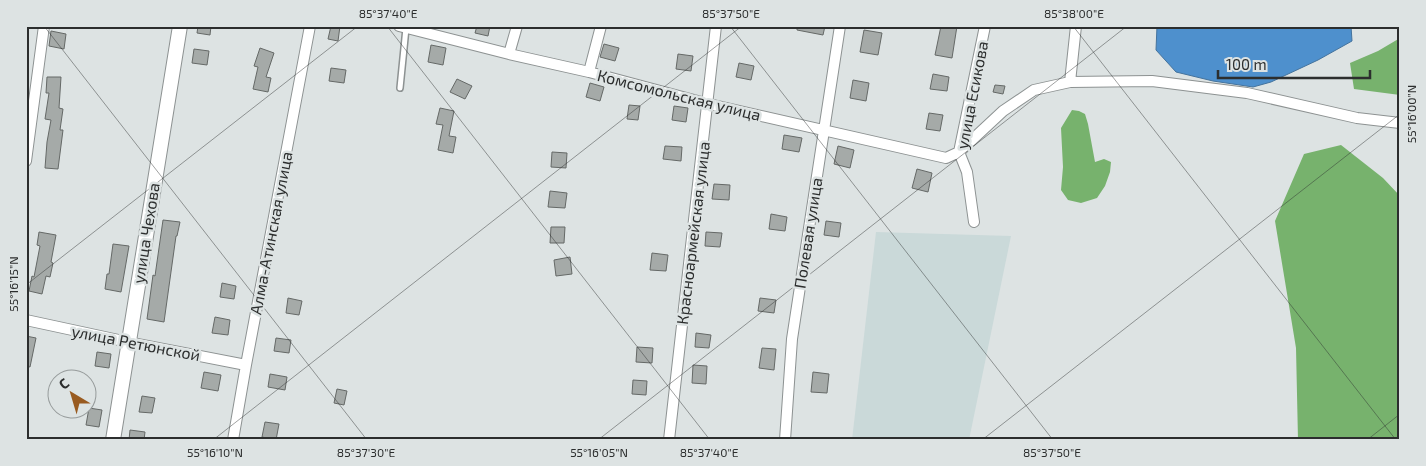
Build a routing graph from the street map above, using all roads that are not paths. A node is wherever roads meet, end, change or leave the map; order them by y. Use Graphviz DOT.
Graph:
graph roads {
  1 [pos="44,26"];
  2 [pos="180,26"];
  3 [pos="310,26"];
  4 [pos="517,26"];
  5 [pos="601,26"];
  6 [pos="716,26"];
  7 [pos="840,26"];
  8 [pos="985,26"];
  9 [pos="1076,26"];
  10 [pos="402,27"];
  11 [pos="509,54"];
  12 [pos="589,72"];
  13 [pos="1070,82"];
  14 [pos="400,88"];
  15 [pos="708,104"];
  16 [pos="1400,123"];
  17 [pos="824,130"];
  18 [pos="959,152"];
  19 [pos="26,161"];
  20 [pos="974,222"];
  21 [pos="26,320"];
  22 [pos="128,342"];
  23 [pos="246,365"];
  24 [pos="112,440"];
  25 [pos="233,440"];
  26 [pos="669,440"];
  27 [pos="785,440"];
  1 -- 19 [label="street"];
  2 -- 22 [label="street, улица Чехова"];
  3 -- 23 [label="street, Алма-Атинская улица"];
  4 -- 11 [label="street"];
  5 -- 12 [label="street"];
  6 -- 15 [label="street, Красноармейская улица"];
  7 -- 17 [label="street, Полевая улица"];
  8 -- 18 [label="street, улица Есикова"];
  9 -- 13 [label="street"];
  10 -- 11 [label="street, Комсомольская улица"];
  10 -- 14 [label="lane"];
  11 -- 12 [label="street, Комсомольская улица"];
  12 -- 15 [label="street, Комсомольская улица"];
  13 -- 16 [label="street"];
  13 -- 18 [label="street"];
  15 -- 17 [label="street, Комсомольская улица"];
  15 -- 26 [label="street, Красноармейская улица"];
  17 -- 18 [label="street, Комсомольская улица"];
  17 -- 27 [label="street, Полевая улица"];
  18 -- 20 [label="street, улица Есикова"];
  21 -- 22 [label="street, улица Ретюнской"];
  22 -- 23 [label="street, улица Ретюнской"];
  22 -- 24 [label="street, улица Чехова"];
  23 -- 25 [label="street, Алма-Атинская улица"];
}
